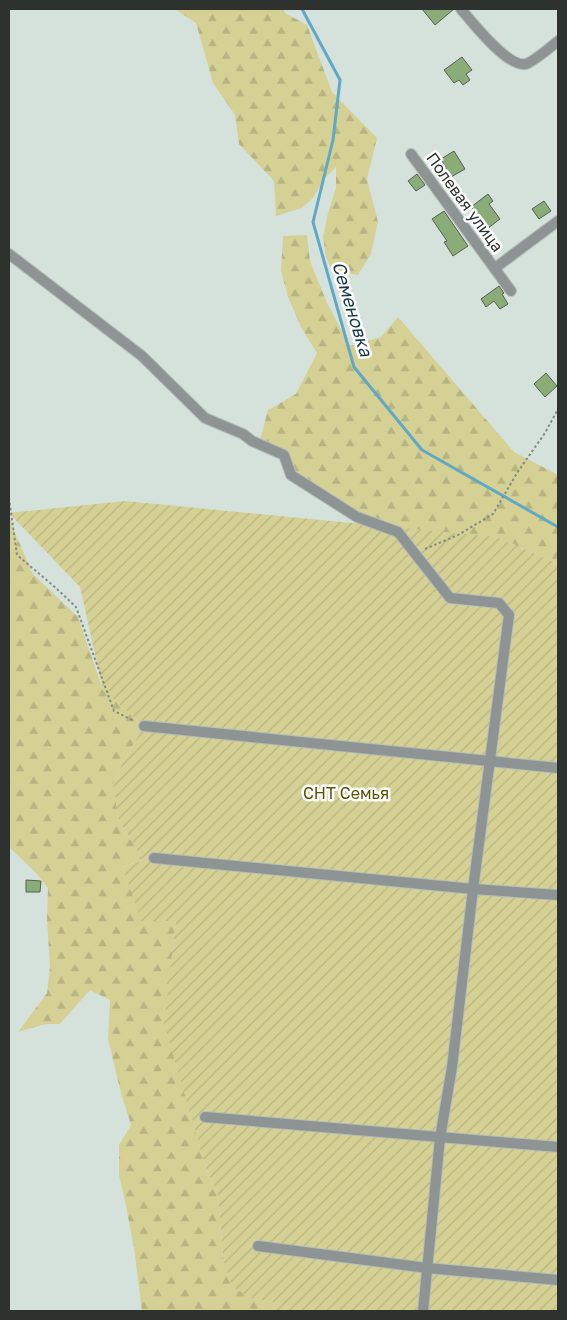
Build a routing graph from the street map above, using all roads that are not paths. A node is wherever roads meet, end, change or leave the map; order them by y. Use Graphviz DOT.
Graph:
graph roads {
  1 [pos="461,9"];
  2 [pos="558,41"];
  3 [pos="412,154"];
  4 [pos="558,221"];
  5 [pos="9,254"];
  6 [pos="495,268"];
  7 [pos="511,290"];
  8 [pos="144,726"];
  9 [pos="490,762"];
  10 [pos="558,768"];
  11 [pos="154,858"];
  12 [pos="473,889"];
  13 [pos="558,895"];
  14 [pos="205,1116"];
  15 [pos="440,1138"];
  16 [pos="558,1147"];
  17 [pos="258,1246"];
  18 [pos="427,1268"];
  19 [pos="558,1280"];
  20 [pos="422,1311"];
  1 -- 2 [label="street"];
  3 -- 6 [label="street, Полевая улица"];
  4 -- 6 [label="street, Полевая улица"];
  5 -- 9 [label="street"];
  6 -- 7 [label="street, Полевая улица"];
  8 -- 9 [label="street"];
  9 -- 10 [label="street"];
  9 -- 12 [label="street"];
  11 -- 12 [label="street"];
  12 -- 13 [label="street"];
  12 -- 15 [label="street"];
  14 -- 15 [label="street"];
  15 -- 16 [label="street"];
  15 -- 18 [label="street"];
  17 -- 18 [label="street"];
  18 -- 19 [label="street"];
  18 -- 20 [label="street"];
}
